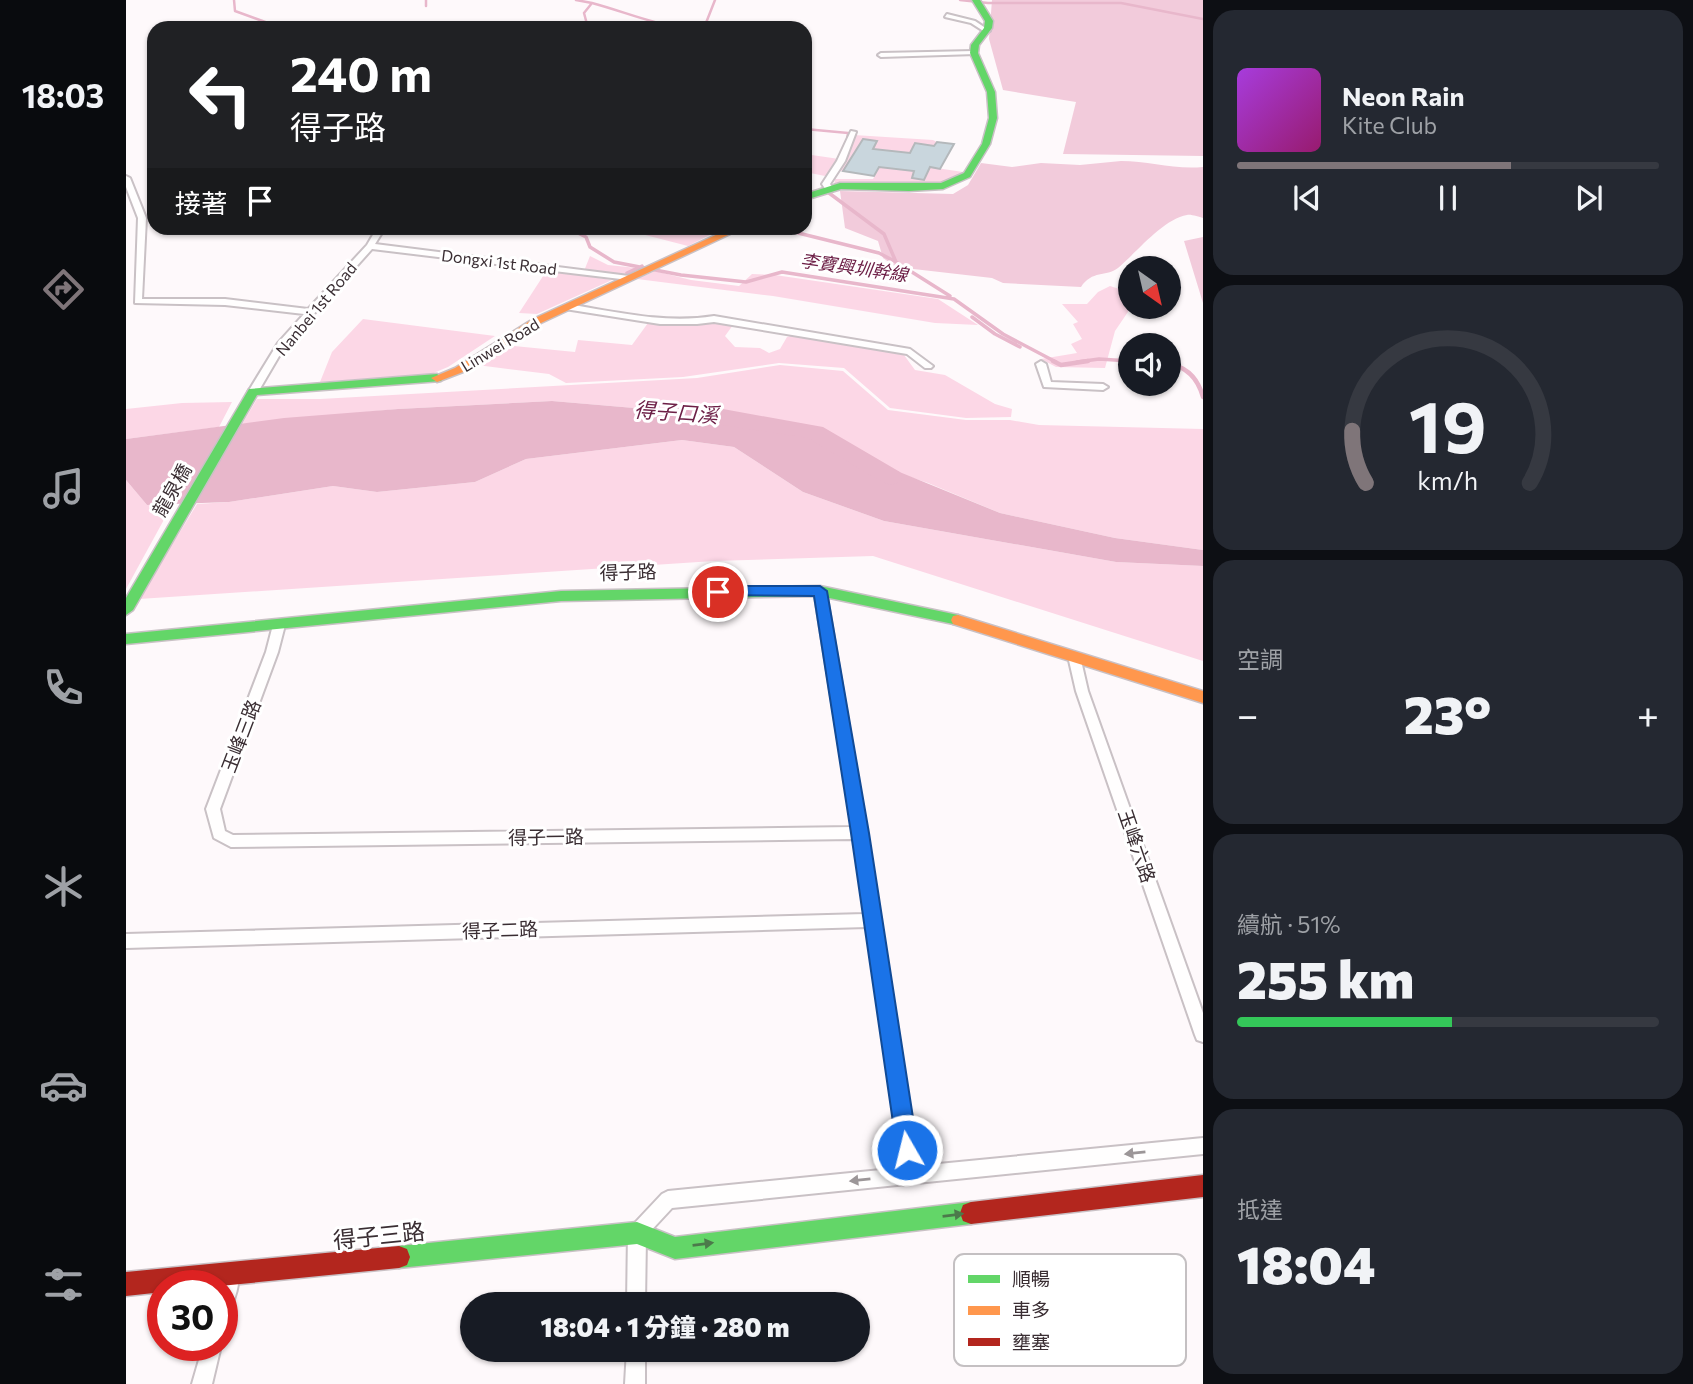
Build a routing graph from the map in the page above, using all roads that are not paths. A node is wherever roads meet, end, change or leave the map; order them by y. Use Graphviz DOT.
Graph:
graph roads {
  1 [pos="976,0"];
  2 [pos="947,16"];
  3 [pos="987,30"];
  4 [pos="974,53"];
  5 [pos="881,55"];
  6 [pos="853,132"];
  7 [pos="126,178"];
  8 [pos="829,188"];
  9 [pos="812,194"];
  10 [pos="377,235"];
  11 [pos="723,235"];
  12 [pos="370,246"];
  13 [pos="629,278"];
  14 [pos="568,307"];
  15 [pos="309,312"];
  16 [pos="1041,364"];
  17 [pos="928,366"];
  18 [pos="1103,387"];
  19 [pos="250,396"];
  20 [pos="820,591"];
  21 [pos="129,606"];
  22 [pos="279,625"];
  23 [pos="126,639"];
  24 [pos="1074,656"];
  25 [pos="1203,697"];
  26 [pos="860,833"];
  27 [pos="231,841"];
  28 [pos="873,920"];
  29 [pos="126,941"];
  30 [pos="1203,1035"];
  31 [pos="1203,1146"];
  32 [pos="911,1175"];
  33 [pos="1203,1186"];
  34 [pos="637,1233"];
  35 [pos="238,1273"];
  36 [pos="147,1282"];
  37 [pos="126,1284"];
  38 [pos="636,1292"];
  39 [pos="208,1361"];
  40 [pos="636,1362"];
  41 [pos="202,1384"];
  42 [pos="635,1384"];
  1 -- 3 [label="street"];
  2 -- 3 [label="street"];
  3 -- 4 [label="street"];
  4 -- 5 [label="street"];
  4 -- 8 [label="street"];
  6 -- 8 [label="street"];
  7 -- 15 [label="street"];
  8 -- 9 [label="street"];
  10 -- 12 [label="street, Nanbei 1st Road"];
  11 -- 13 [label="street, Linwei Road"];
  12 -- 13 [label="street, Dongxi 1st Road"];
  12 -- 15 [label="street, Nanbei 1st Road"];
  13 -- 14 [label="street, Linwei Road"];
  14 -- 17 [label="street"];
  14 -- 19 [label="street, Linwei Road"];
  15 -- 19 [label="street, Nanbei 1st Road"];
  16 -- 18 [label="street"];
  19 -- 21 [label="street, 龍泉橋"];
  20 -- 22 [label="street, 得子路"];
  20 -- 24 [label="street, 得子路"];
  20 -- 26 [label="street"];
  22 -- 23 [label="street, 得子路"];
  22 -- 27 [label="street, 玉峰三路"];
  24 -- 25 [label="street, 得子路"];
  24 -- 30 [label="street, 玉峰六路"];
  26 -- 27 [label="street, 得子一路"];
  26 -- 28 [label="street"];
  28 -- 29 [label="street, 得子二路"];
  28 -- 32 [label="street"];
  31 -- 32 [label="street, one-way"];
  32 -- 34 [label="street, one-way"];
  34 -- 33 [label="street, one-way"];
  34 -- 35 [label="street, 得子三路"];
  34 -- 38 [label="street"];
  36 -- 37 [label="street, 得子三路"];
  39 -- 41 [label="street"];
  40 -- 42 [label="street"];
}
